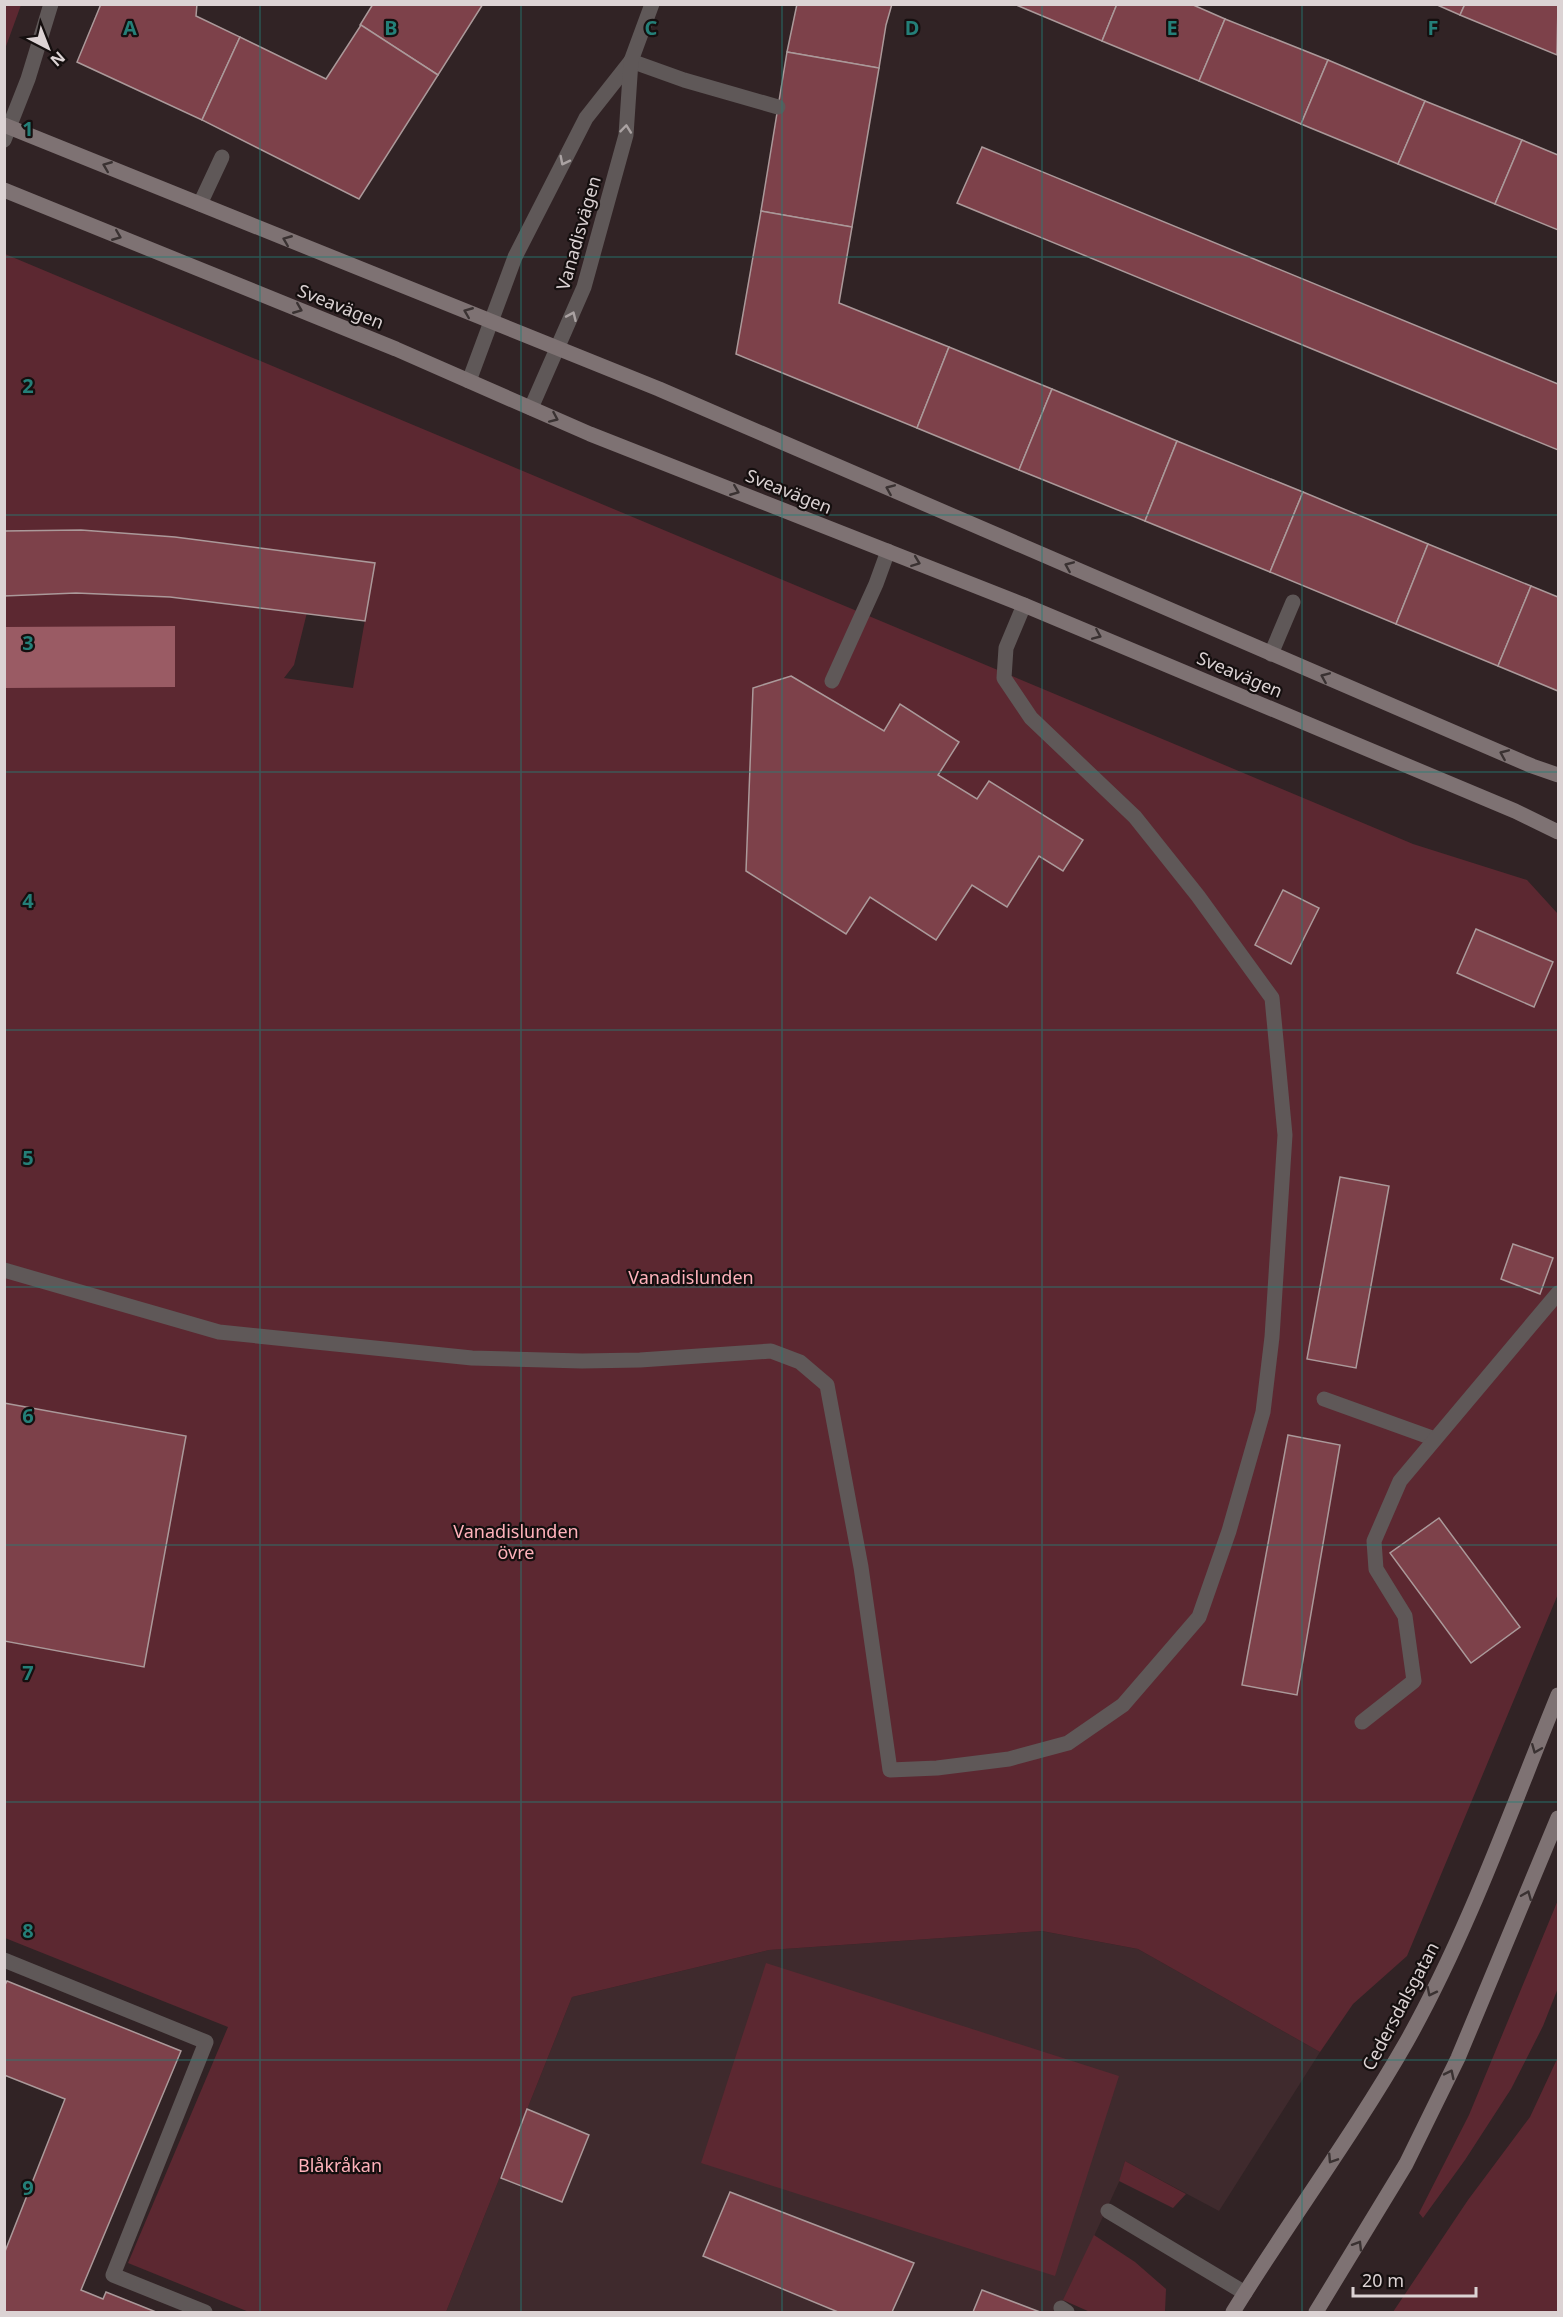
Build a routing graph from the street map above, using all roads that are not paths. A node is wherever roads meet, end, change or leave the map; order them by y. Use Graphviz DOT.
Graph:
graph roads {
  1 [pos="51,4"];
  2 [pos="652,4"];
  3 [pos="631,60"];
  4 [pos="778,107"];
  5 [pos="6,131"];
  6 [pos="222,157"];
  7 [pos="4,190"];
  8 [pos="200,204"];
  9 [pos="491,321"];
  10 [pos="556,347"];
  11 [pos="469,381"];
  12 [pos="531,408"];
  13 [pos="888,551"];
  14 [pos="1293,602"];
  15 [pos="1024,605"];
  16 [pos="1270,654"];
  17 [pos="832,681"];
  18 [pos="1558,775"];
  19 [pos="1558,832"];
  20 [pos="4,1270"];
  21 [pos="1558,1293"];
  22 [pos="1324,1399"];
  23 [pos="1435,1439"];
  24 [pos="1558,1695"];
  25 [pos="1362,1722"];
  26 [pos="1558,1818"];
  27 [pos="4,1960"];
  28 [pos="1108,2211"];
  29 [pos="1245,2293"];
  30 [pos="205,2313"];
  31 [pos="1233,2313"];
  32 [pos="1316,2313"];
  1 -- 5 [label="street, Sveavägen"];
  2 -- 3 [label="street, Vanadisvägen"];
  3 -- 4 [label="street"];
  3 -- 9 [label="street, Vanadisvägen, one-way"];
  10 -- 3 [label="street, Vanadisvägen, one-way"];
  8 -- 5 [label="main road, Sveavägen, one-way"];
  6 -- 8 [label="street"];
  7 -- 11 [label="main road, Sveavägen, one-way"];
  9 -- 8 [label="main road, Sveavägen, one-way"];
  9 -- 10 [label="main road, Sveavägen"];
  9 -- 11 [label="street, Vanadisvägen"];
  10 -- 12 [label="street, Vanadisvägen"];
  16 -- 10 [label="main road, Sveavägen, one-way"];
  11 -- 12 [label="main road, Sveavägen"];
  12 -- 13 [label="main road, Sveavägen, one-way"];
  13 -- 15 [label="main road, Sveavägen, one-way"];
  13 -- 17 [label="street"];
  14 -- 16 [label="street"];
  15 -- 19 [label="main road, Sveavägen, one-way"];
  15 -- 20 [label="street"];
  18 -- 16 [label="main road, Sveavägen, one-way"];
  21 -- 23 [label="street"];
  22 -- 23 [label="street"];
  23 -- 25 [label="street"];
  24 -- 29 [label="main road, Cedersdalsgatan, one-way"];
  32 -- 26 [label="main road, one-way"];
  27 -- 30 [label="street"];
  28 -- 29 [label="street"];
  29 -- 31 [label="main road, Cedersdalsgatan"];
}
